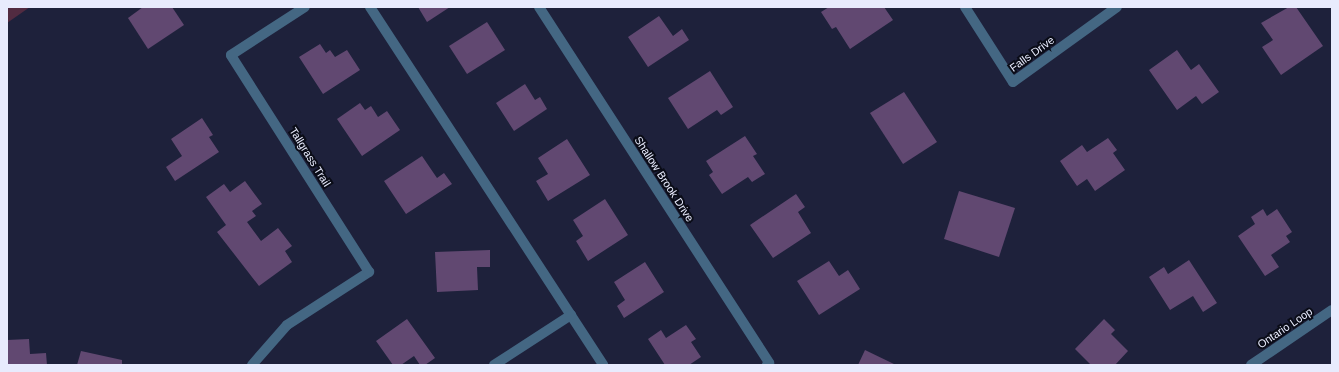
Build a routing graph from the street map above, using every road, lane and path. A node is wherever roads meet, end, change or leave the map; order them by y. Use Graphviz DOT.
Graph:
graph roads {
  1 [pos="305,7"];
  2 [pos="370,7"];
  3 [pos="539,7"];
  4 [pos="965,7"];
  5 [pos="1117,7"];
  6 [pos="1332,310"];
  7 [pos="571,316"];
  8 [pos="768,364"];
  9 [pos="252,365"];
  10 [pos="494,365"];
  11 [pos="603,365"];
  12 [pos="1251,365"];
  1 -- 9 [label="street, Tallgrass Trail"];
  2 -- 7 [label="street"];
  3 -- 8 [label="street, Shallow Brook Drive"];
  4 -- 5 [label="street, Falls Drive"];
  6 -- 12 [label="street, Ontario Loop"];
  7 -- 10 [label="street"];
  7 -- 11 [label="street"];
}
